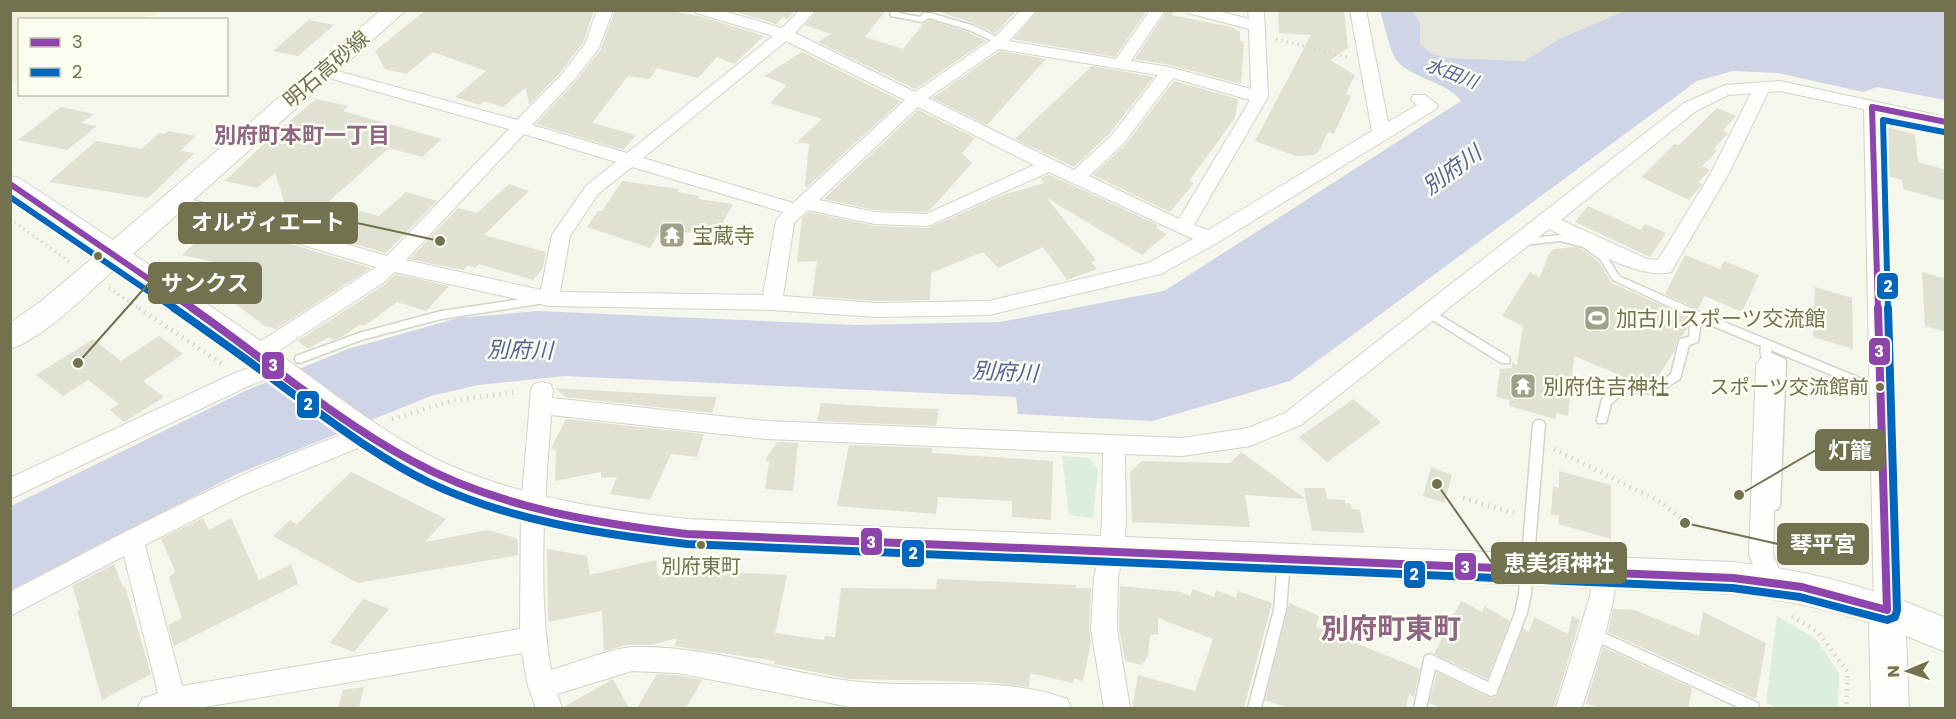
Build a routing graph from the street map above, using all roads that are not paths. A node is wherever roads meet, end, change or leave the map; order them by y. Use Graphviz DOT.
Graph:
graph roads {
  1 [pos="395,10"];
  2 [pos="606,10"];
  3 [pos="701,10"];
  4 [pos="809,10"];
  5 [pos="896,10"];
  6 [pos="1030,10"];
  7 [pos="1158,10"];
  8 [pos="1193,10"];
  9 [pos="1359,10"];
  10 [pos="1257,24"];
  11 [pos="785,33"];
  12 [pos="998,42"];
  13 [pos="1122,63"];
  14 [pos="324,72"];
  15 [pos="1169,72"];
  16 [pos="1762,87"];
  17 [pos="1260,97"];
  18 [pos="917,98"];
  19 [pos="1419,99"];
  20 [pos="1872,107"];
  21 [pos="1946,122"];
  22 [pos="520,127"];
  23 [pos="1381,133"];
  24 [pos="627,160"];
  25 [pos="1049,165"];
  26 [pos="1077,177"];
  27 [pos="10,184"];
  28 [pos="176,201"];
  29 [pos="800,207"];
  30 [pos="1547,221"];
  31 [pos="1183,228"];
  32 [pos="1210,238"];
  33 [pos="1521,242"];
  34 [pos="114,255"];
  35 [pos="391,264"];
  36 [pos="549,299"];
  37 [pos="772,303"];
  38 [pos="1430,313"];
  39 [pos="1696,315"];
  40 [pos="10,338"];
  41 [pos="1767,354"];
  42 [pos="1504,360"];
  43 [pos="270,365"];
  44 [pos="1863,384"];
  45 [pos="1602,420"];
  46 [pos="1539,424"];
  47 [pos="381,430"];
  48 [pos="1114,446"];
  49 [pos="10,489"];
  50 [pos="533,507"];
  51 [pos="132,539"];
  52 [pos="1112,553"];
  53 [pos="1284,560"];
  54 [pos="1526,569"];
  55 [pos="1772,569"];
  56 [pos="1605,573"];
  57 [pos="10,605"];
  58 [pos="1887,610"];
  59 [pos="1946,618"];
  60 [pos="1591,633"];
  61 [pos="1946,635"];
  62 [pos="534,639"];
  63 [pos="545,697"];
  64 [pos="1009,704"];
  65 [pos="165,706"];
  66 [pos="1058,708"];
  67 [pos="1117,708"];
  68 [pos="1254,708"];
  69 [pos="1419,708"];
  70 [pos="1569,708"];
  71 [pos="1753,708"];
  72 [pos="1890,708"];
  1 -- 14 [label="main road, 明石高砂線"];
  2 -- 22 [label="street"];
  3 -- 11 [label="street"];
  4 -- 11 [label="street"];
  5 -- 12 [label="lane"];
  6 -- 12 [label="street"];
  7 -- 13 [label="street"];
  8 -- 10 [label="street"];
  9 -- 23 [label="street"];
  10 -- 17 [label="street"];
  11 -- 18 [label="street"];
  11 -- 24 [label="street"];
  12 -- 13 [label="street"];
  12 -- 18 [label="street"];
  13 -- 15 [label="street"];
  14 -- 22 [label="street"];
  14 -- 28 [label="main road, 明石高砂線"];
  15 -- 17 [label="street"];
  15 -- 26 [label="street"];
  16 -- 20 [label="street"];
  16 -- 30 [label="street"];
  16 -- 30 [label="street"];
  17 -- 31 [label="street"];
  18 -- 25 [label="street"];
  18 -- 29 [label="street"];
  19 -- 23 [label="street"];
  20 -- 21 [label="street"];
  20 -- 58 [label="street"];
  22 -- 24 [label="street"];
  22 -- 35 [label="street"];
  23 -- 32 [label="street"];
  24 -- 29 [label="street"];
  24 -- 36 [label="street"];
  25 -- 26 [label="street"];
  25 -- 29 [label="street"];
  26 -- 31 [label="street"];
  27 -- 34 [label="main road"];
  28 -- 34 [label="main road, 明石高砂線"];
  28 -- 35 [label="street"];
  29 -- 37 [label="street"];
  30 -- 33 [label="street"];
  31 -- 32 [label="street"];
  32 -- 37 [label="street"];
  33 -- 38 [label="street"];
  33 -- 39 [label="lane"];
  34 -- 40 [label="main road, 明石高砂線"];
  34 -- 43 [label="main road"];
  35 -- 36 [label="street"];
  35 -- 43 [label="street"];
  36 -- 37 [label="street"];
  36 -- 43 [label="lane"];
  38 -- 42 [label="lane"];
  38 -- 48 [label="street"];
  39 -- 41 [label="lane"];
  39 -- 45 [label="lane"];
  41 -- 44 [label="lane"];
  41 -- 55 [label="street"];
  43 -- 47 [label="main road"];
  43 -- 49 [label="street"];
  46 -- 54 [label="lane"];
  47 -- 50 [label="main road"];
  47 -- 51 [label="street"];
  48 -- 50 [label="street"];
  48 -- 52 [label="street"];
  50 -- 52 [label="main road"];
  50 -- 62 [label="street"];
  51 -- 57 [label="street"];
  51 -- 65 [label="street"];
  52 -- 53 [label="main road"];
  52 -- 67 [label="street"];
  53 -- 54 [label="main road"];
  53 -- 68 [label="lane"];
  54 -- 56 [label="main road"];
  54 -- 69 [label="lane"];
  55 -- 56 [label="main road"];
  55 -- 58 [label="main road"];
  56 -- 60 [label="street"];
  58 -- 59 [label="main road"];
  58 -- 61 [label="main road"];
  58 -- 72 [label="main road"];
  60 -- 70 [label="street"];
  60 -- 71 [label="lane"];
  62 -- 63 [label="street"];
  62 -- 65 [label="street"];
  63 -- 64 [label="street"];
  64 -- 66 [label="street"];
}
